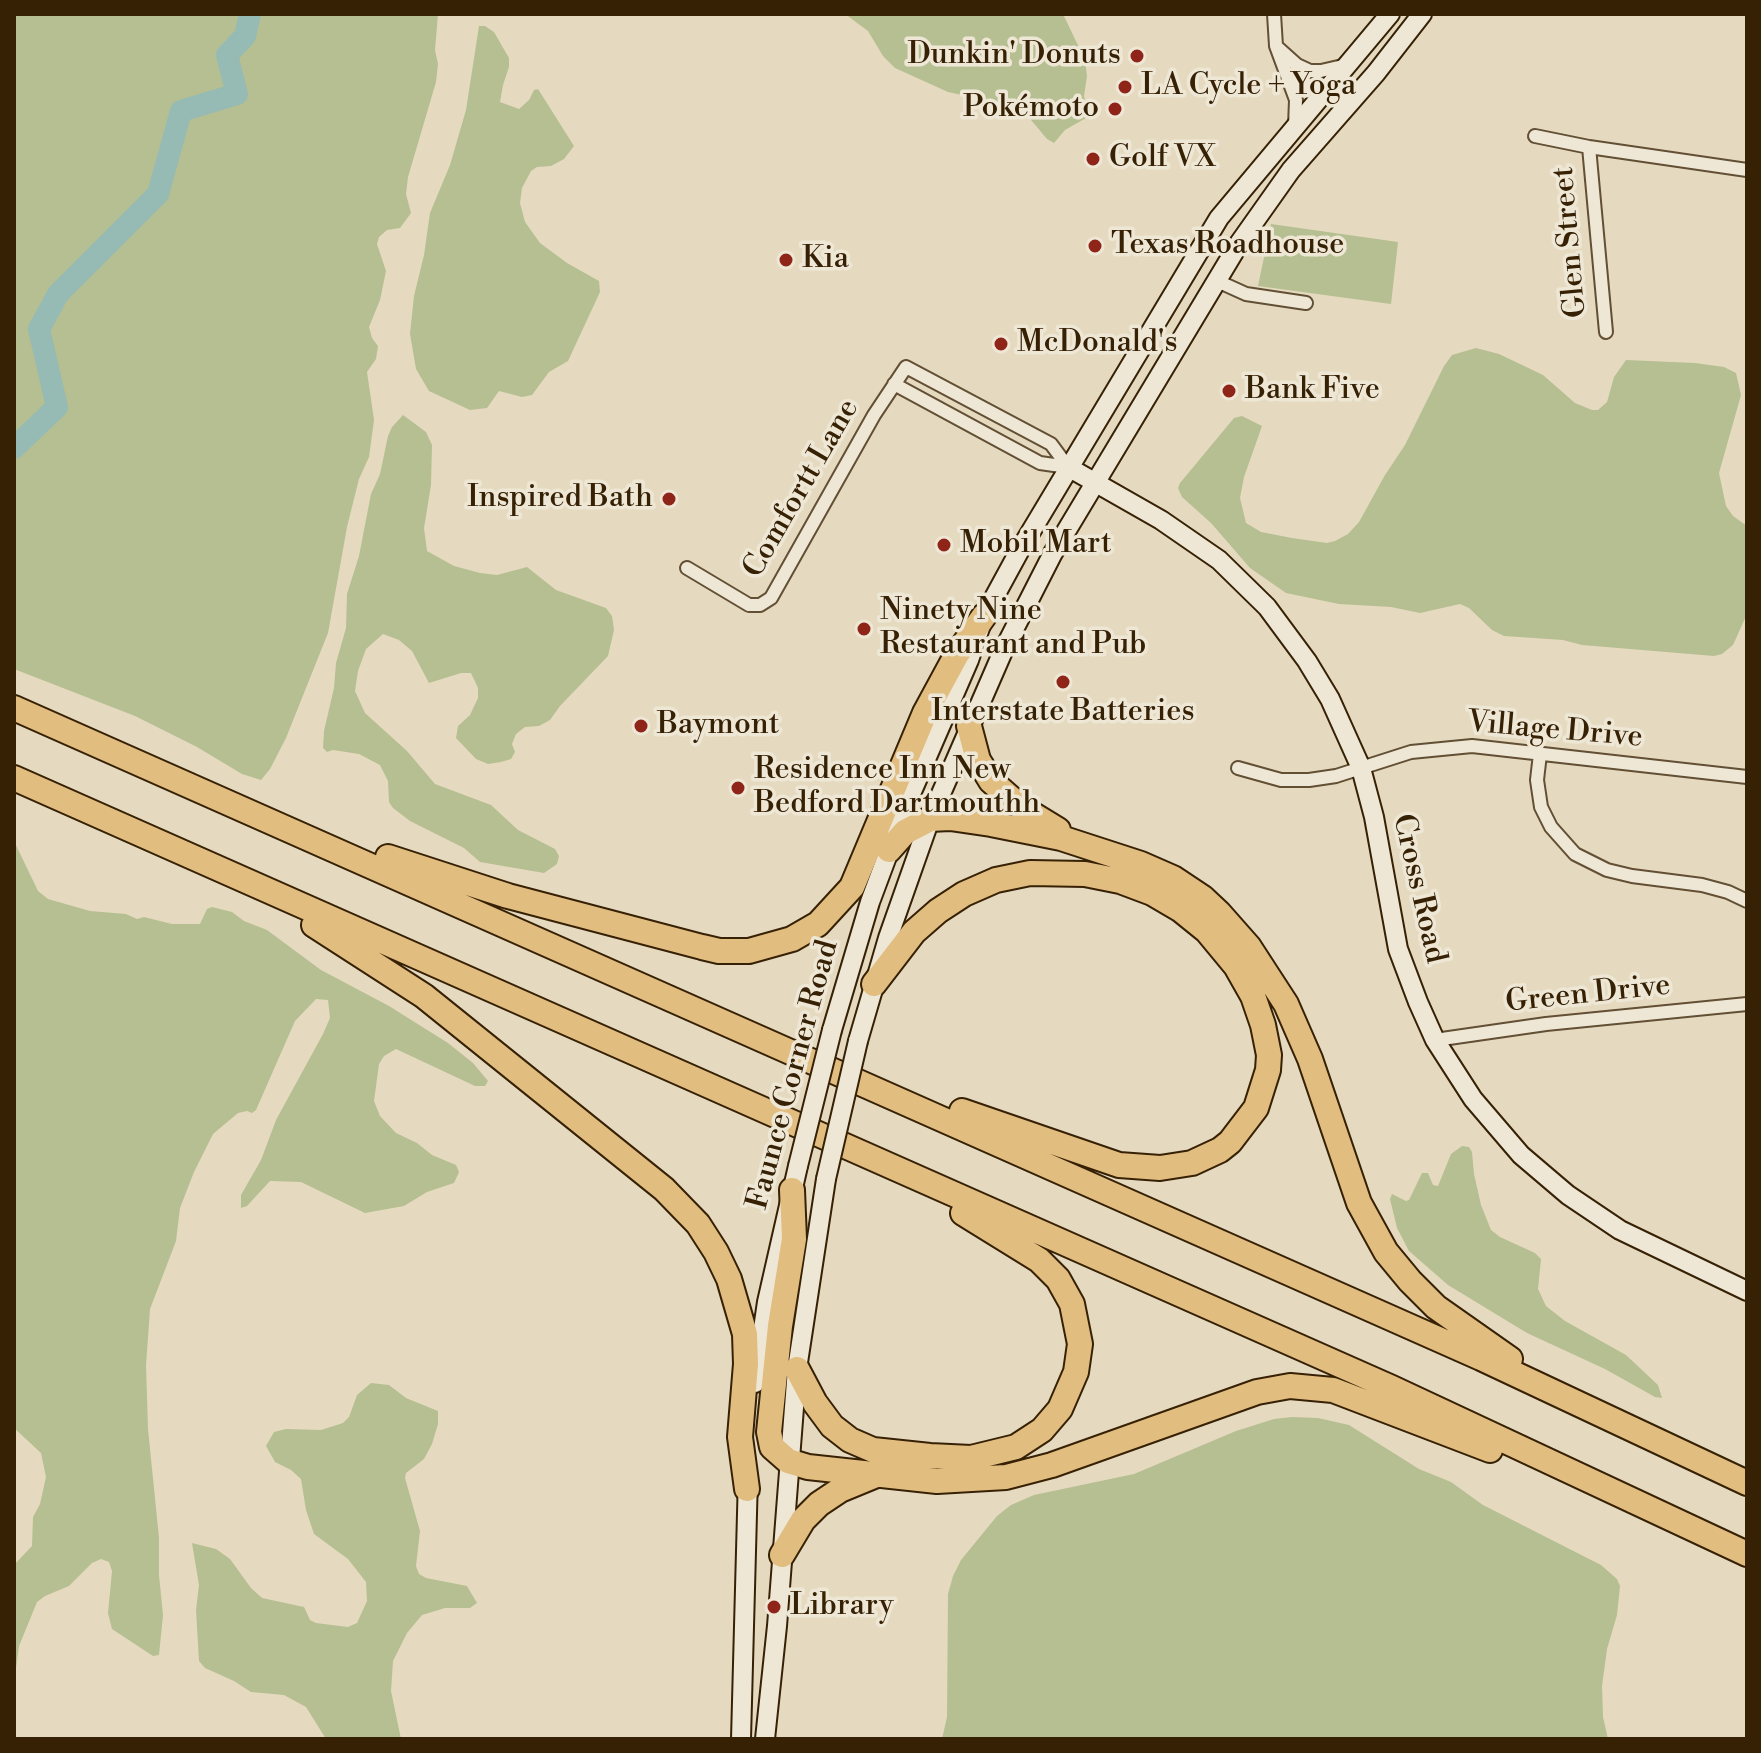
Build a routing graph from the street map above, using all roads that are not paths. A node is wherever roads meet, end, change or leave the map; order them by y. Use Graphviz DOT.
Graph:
graph roads {
  1 [pos="1274,14"];
  2 [pos="1390,14"];
  3 [pos="1422,14"];
  4 [pos="1276,46"];
  5 [pos="1348,65"];
  6 [pos="1295,126"];
  7 [pos="1535,136"];
  8 [pos="1589,147"];
  9 [pos="1747,170"];
  10 [pos="1215,280"];
  11 [pos="1306,303"];
  12 [pos="1606,332"];
  13 [pos="894,384"];
  14 [pos="1068,467"];
  15 [pos="1094,482"];
  16 [pos="687,568"];
  17 [pos="984,616"];
  18 [pos="14,708"];
  19 [pos="969,726"];
  20 [pos="1540,754"];
  21 [pos="1238,768"];
  22 [pos="1361,768"];
  23 [pos="1747,777"];
  24 [pos="14,778"];
  25 [pos="930,819"];
  26 [pos="286,828"];
  27 [pos="1084,845"];
  28 [pos="889,850"];
  29 [pos="241,879"];
  30 [pos="1747,901"];
  31 [pos="874,984"];
  32 [pos="1747,1004"];
  33 [pos="1435,1040"];
  34 [pos="868,1085"];
  35 [pos="875,1160"];
  36 [pos="795,1178"];
  37 [pos="1747,1291"];
  38 [pos="797,1369"];
  39 [pos="1565,1397"];
  40 [pos="788,1461"];
  41 [pos="876,1475"];
  42 [pos="1747,1483"];
  43 [pos="747,1489"];
  44 [pos="1624,1495"];
  45 [pos="1747,1554"];
  46 [pos="782,1555"];
  47 [pos="767,1718"];
  48 [pos="741,1730"];
  49 [pos="765,1739"];
  1 -- 4 [label="street"];
  2 -- 5 [label="main road, Faunce Corner Road"];
  3 -- 10 [label="main road, Faunce Corner Road"];
  4 -- 5 [label="street"];
  4 -- 6 [label="street"];
  5 -- 6 [label="main road, Faunce Corner Road"];
  6 -- 14 [label="main road, Faunce Corner Road"];
  7 -- 8 [label="street"];
  8 -- 9 [label="street"];
  8 -- 12 [label="street, Glen Street"];
  10 -- 11 [label="street"];
  10 -- 15 [label="main road, Faunce Corner Road"];
  13 -- 14 [label="street"];
  13 -- 14 [label="street, Comfortt Lane"];
  13 -- 16 [label="street, Comfortt Lane"];
  14 -- 15 [label="main road, Cross Road"];
  14 -- 17 [label="main road, Faunce Corner Road"];
  15 -- 19 [label="main road, Faunce Corner Road"];
  15 -- 22 [label="main road, Cross Road"];
  17 -- 26 [label="highway"];
  17 -- 28 [label="main road, Faunce Corner Road"];
  18 -- 26 [label="highway"];
  19 -- 25 [label="main road, Faunce Corner Road"];
  19 -- 27 [label="highway"];
  20 -- 22 [label="street, Village Drive"];
  20 -- 23 [label="street, Village Drive"];
  20 -- 30 [label="street"];
  21 -- 22 [label="street, Village Drive"];
  22 -- 33 [label="main road, Cross Road"];
  24 -- 29 [label="highway"];
  25 -- 27 [label="highway"];
  25 -- 28 [label="highway"];
  25 -- 31 [label="main road, Faunce Corner Road"];
  26 -- 34 [label="highway"];
  27 -- 39 [label="highway"];
  28 -- 36 [label="main road, Faunce Corner Road, bridge"];
  29 -- 35 [label="highway"];
  29 -- 43 [label="highway"];
  31 -- 34 [label="highway"];
  31 -- 38 [label="main road, Faunce Corner Road, bridge"];
  32 -- 33 [label="street, Green Drive"];
  33 -- 37 [label="main road, Cross Road"];
  34 -- 39 [label="highway"];
  35 -- 38 [label="highway"];
  35 -- 44 [label="highway"];
  36 -- 40 [label="highway"];
  36 -- 43 [label="main road, Faunce Corner Road"];
  38 -- 40 [label="main road, Faunce Corner Road"];
  39 -- 42 [label="highway"];
  40 -- 41 [label="highway"];
  40 -- 46 [label="main road, Faunce Corner Road"];
  41 -- 44 [label="highway"];
  41 -- 46 [label="highway"];
  43 -- 48 [label="main road, Faunce Corner Road"];
  44 -- 45 [label="highway"];
  46 -- 47 [label="main road, Faunce Corner Road"];
  47 -- 48 [label="main road"];
  47 -- 49 [label="main road, Faunce Corner Road"];
}
